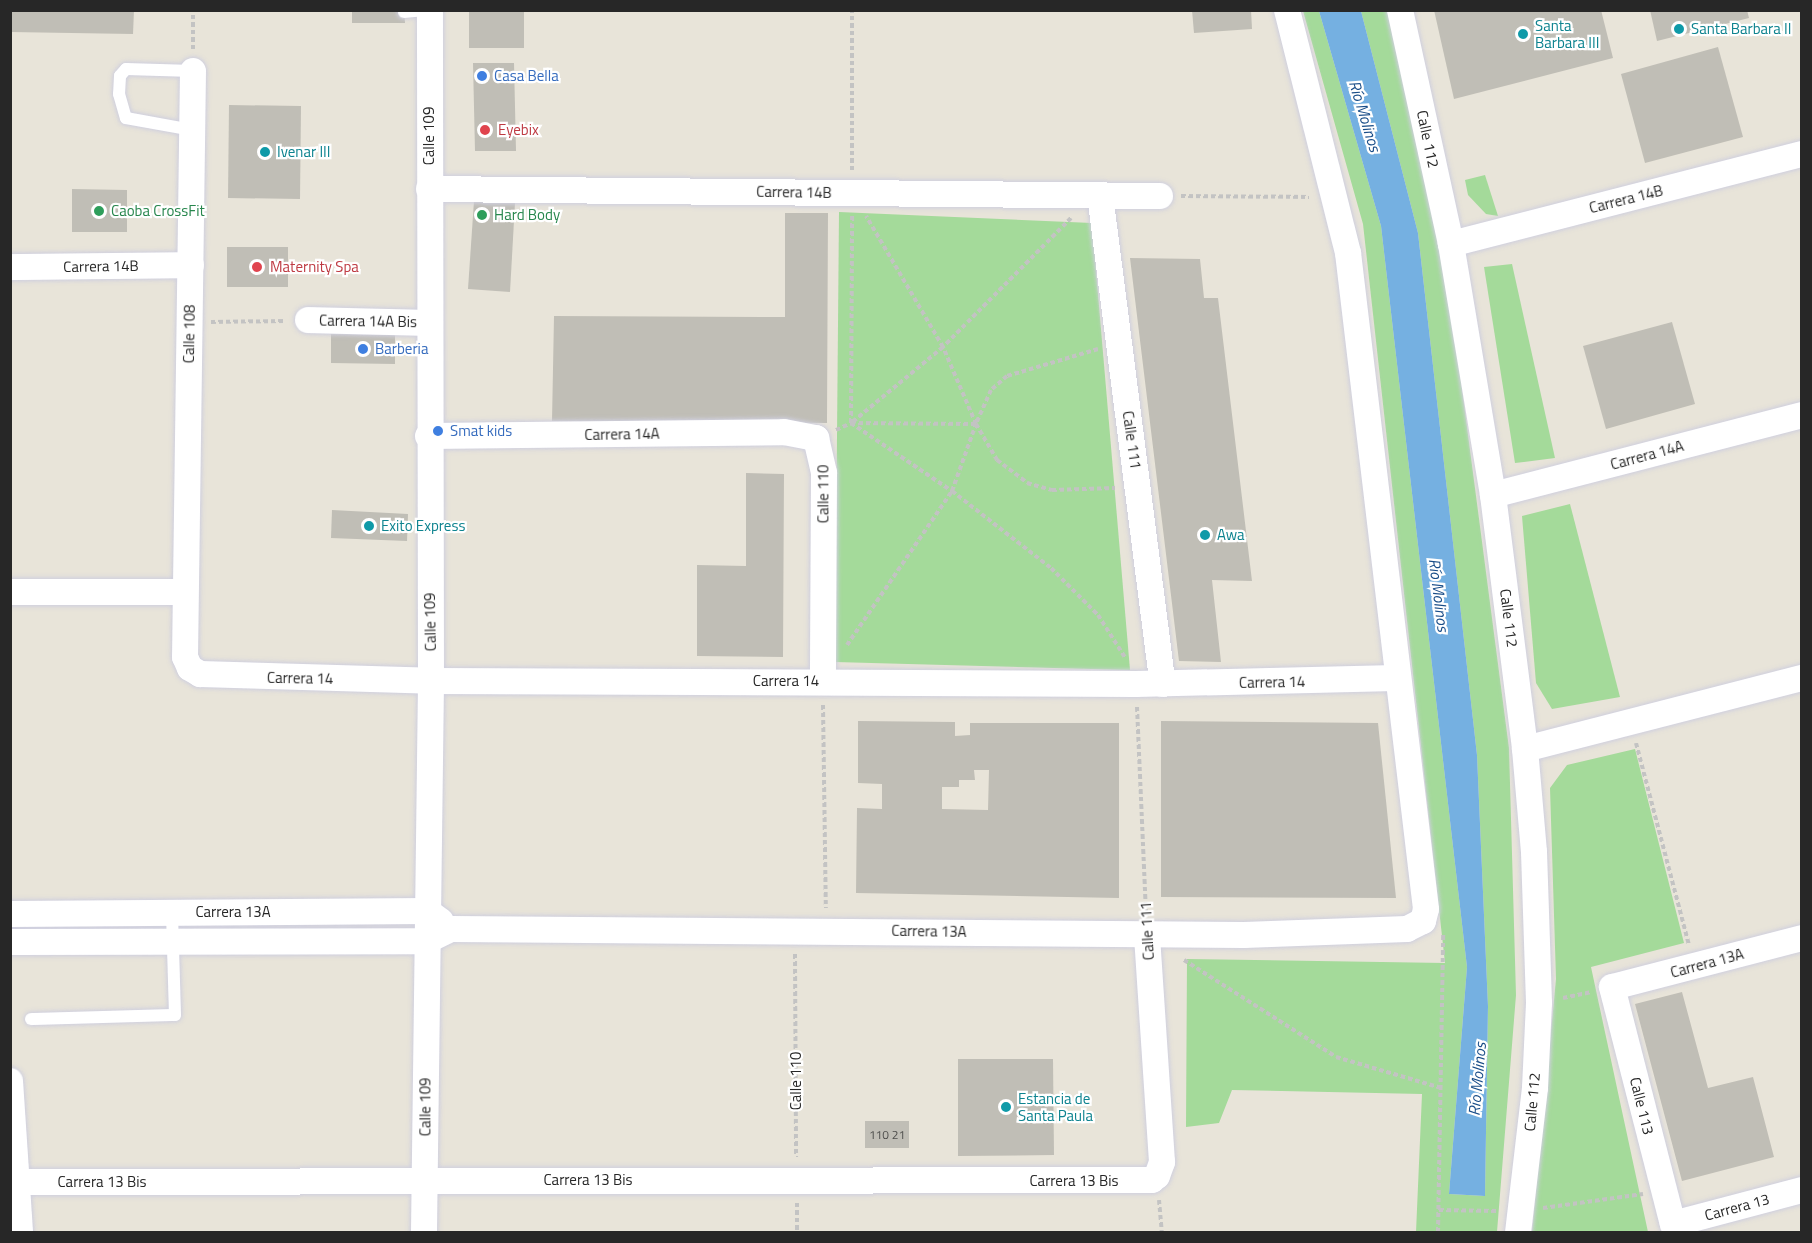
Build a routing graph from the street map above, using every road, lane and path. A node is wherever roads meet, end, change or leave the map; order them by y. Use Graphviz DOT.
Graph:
graph roads {
  1 [pos="194,10"];
  2 [pos="429,10"];
  3 [pos="852,10"];
  4 [pos="1287,10"];
  5 [pos="1400,10"];
  6 [pos="404,12"];
  7 [pos="193,71"];
  8 [pos="193,130"];
  9 [pos="1802,154"];
  10 [pos="429,189"];
  11 [pos="852,193"];
  12 [pos="1097,195"];
  13 [pos="1160,196"];
  14 [pos="1336,197"];
  15 [pos="1451,244"];
  16 [pos="191,265"];
  17 [pos="10,267"];
  18 [pos="308,320"];
  19 [pos="190,322"];
  20 [pos="428,323"];
  21 [pos="1119,344"];
  22 [pos="943,347"];
  23 [pos="1802,415"];
  24 [pos="851,423"];
  25 [pos="976,424"];
  26 [pos="428,436"];
  27 [pos="816,438"];
  28 [pos="1138,487"];
  29 [pos="952,491"];
  30 [pos="1493,495"];
  31 [pos="10,592"];
  32 [pos="185,592"];
  33 [pos="186,657"];
  34 [pos="1396,678"];
  35 [pos="1802,678"];
  36 [pos="431,681"];
  37 [pos="823,681"];
  38 [pos="1137,684"];
  39 [pos="1163,684"];
  40 [pos="1631,723"];
  41 [pos="1525,749"];
  42 [pos="427,911"];
  43 [pos="172,912"];
  44 [pos="10,914"];
  45 [pos="451,929"];
  46 [pos="795,929"];
  47 [pos="826,930"];
  48 [pos="1147,935"];
  49 [pos="1802,938"];
  50 [pos="173,941"];
  51 [pos="426,941"];
  52 [pos="10,942"];
  53 [pos="1694,966"];
  54 [pos="1612,987"];
  55 [pos="1539,1003"];
  56 [pos="31,1019"];
  57 [pos="10,1081"];
  58 [pos="1441,1088"];
  59 [pos="1157,1176"];
  60 [pos="425,1180"];
  61 [pos="796,1180"];
  62 [pos="16,1182"];
  63 [pos="1802,1190"];
  64 [pos="1664,1191"];
  65 [pos="1440,1210"];
  66 [pos="1515,1219"];
  67 [pos="1673,1224"];
  68 [pos="20,1233"];
  69 [pos="424,1233"];
  70 [pos="797,1233"];
  1 -- 7 [label="path"];
  2 -- 6 [label="lane"];
  2 -- 10 [label="street, Calle 109"];
  3 -- 11 [label="path"];
  4 -- 14 [label="street"];
  5 -- 15 [label="street, Calle 112"];
  7 -- 8 [label="street, Calle 108"];
  7 -- 8 [label="lane"];
  8 -- 16 [label="street, Calle 108"];
  9 -- 15 [label="street, Carrera 14B"];
  10 -- 11 [label="street, Carrera 14B"];
  10 -- 20 [label="street, Calle 109"];
  11 -- 12 [label="street, Carrera 14B"];
  11 -- 22 [label="path"];
  11 -- 24 [label="path"];
  12 -- 13 [label="street, Carrera 14B"];
  12 -- 21 [label="street, Calle 111"];
  12 -- 22 [label="path"];
  13 -- 14 [label="path"];
  14 -- 34 [label="street"];
  15 -- 30 [label="street, Calle 112"];
  16 -- 17 [label="street, Carrera 14B"];
  16 -- 19 [label="street, Calle 108"];
  18 -- 19 [label="path"];
  18 -- 20 [label="street, Carrera 14A Bis"];
  19 -- 32 [label="street, Calle 108"];
  20 -- 26 [label="street, Calle 109"];
  21 -- 25 [label="path"];
  21 -- 28 [label="street, Calle 111"];
  22 -- 24 [label="path"];
  22 -- 25 [label="path"];
  23 -- 30 [label="street, Carrera 14A"];
  24 -- 25 [label="path"];
  24 -- 27 [label="path"];
  24 -- 29 [label="path"];
  25 -- 28 [label="path"];
  25 -- 29 [label="path"];
  26 -- 27 [label="street, Carrera 14A"];
  26 -- 36 [label="street, Calle 109"];
  27 -- 37 [label="street, Calle 110"];
  28 -- 39 [label="street, Calle 111"];
  29 -- 37 [label="path"];
  29 -- 38 [label="path"];
  30 -- 41 [label="street, Calle 112"];
  31 -- 32 [label="street"];
  32 -- 33 [label="street, Calle 108"];
  33 -- 36 [label="street, Carrera 14"];
  34 -- 39 [label="street, Carrera 14"];
  34 -- 48 [label="street, Carrera 13A"];
  35 -- 40 [label="street"];
  36 -- 37 [label="street, Carrera 14"];
  36 -- 42 [label="street, Calle 109"];
  37 -- 38 [label="street, Carrera 14"];
  37 -- 47 [label="path"];
  38 -- 39 [label="street, Carrera 14"];
  38 -- 48 [label="path, Calle 111"];
  40 -- 41 [label="street"];
  40 -- 53 [label="path"];
  41 -- 55 [label="street, Calle 112"];
  42 -- 43 [label="street, Carrera 13A"];
  42 -- 45 [label="street"];
  42 -- 51 [label="street, Calle 109"];
  43 -- 44 [label="street, Carrera 13A"];
  43 -- 50 [label="lane"];
  45 -- 46 [label="street, Carrera 13A"];
  45 -- 51 [label="street, Carrera 13A"];
  46 -- 47 [label="street, Carrera 13A"];
  46 -- 61 [label="path, Calle 110"];
  47 -- 48 [label="street, Carrera 13A"];
  48 -- 58 [label="path"];
  48 -- 59 [label="street, Calle 111"];
  49 -- 53 [label="street, Carrera 13A"];
  50 -- 51 [label="street, Carrera 13A"];
  50 -- 52 [label="street, Carrera 13A"];
  50 -- 56 [label="lane"];
  51 -- 60 [label="street, Calle 109"];
  53 -- 54 [label="street, Carrera 13A"];
  54 -- 55 [label="path"];
  54 -- 64 [label="street, Calle 113"];
  55 -- 66 [label="street, Calle 112"];
  57 -- 62 [label="street"];
  59 -- 61 [label="street, Carrera 13 Bis"];
  60 -- 61 [label="street, Carrera 13 Bis"];
  60 -- 62 [label="street, Carrera 13 Bis"];
  60 -- 69 [label="street, Calle 109"];
  61 -- 70 [label="path, Calle 110"];
  62 -- 68 [label="street"];
  63 -- 67 [label="street, Carrera 13"];
  64 -- 66 [label="path"];
  64 -- 67 [label="street, Calle 113"];
  65 -- 66 [label="path"];
}
